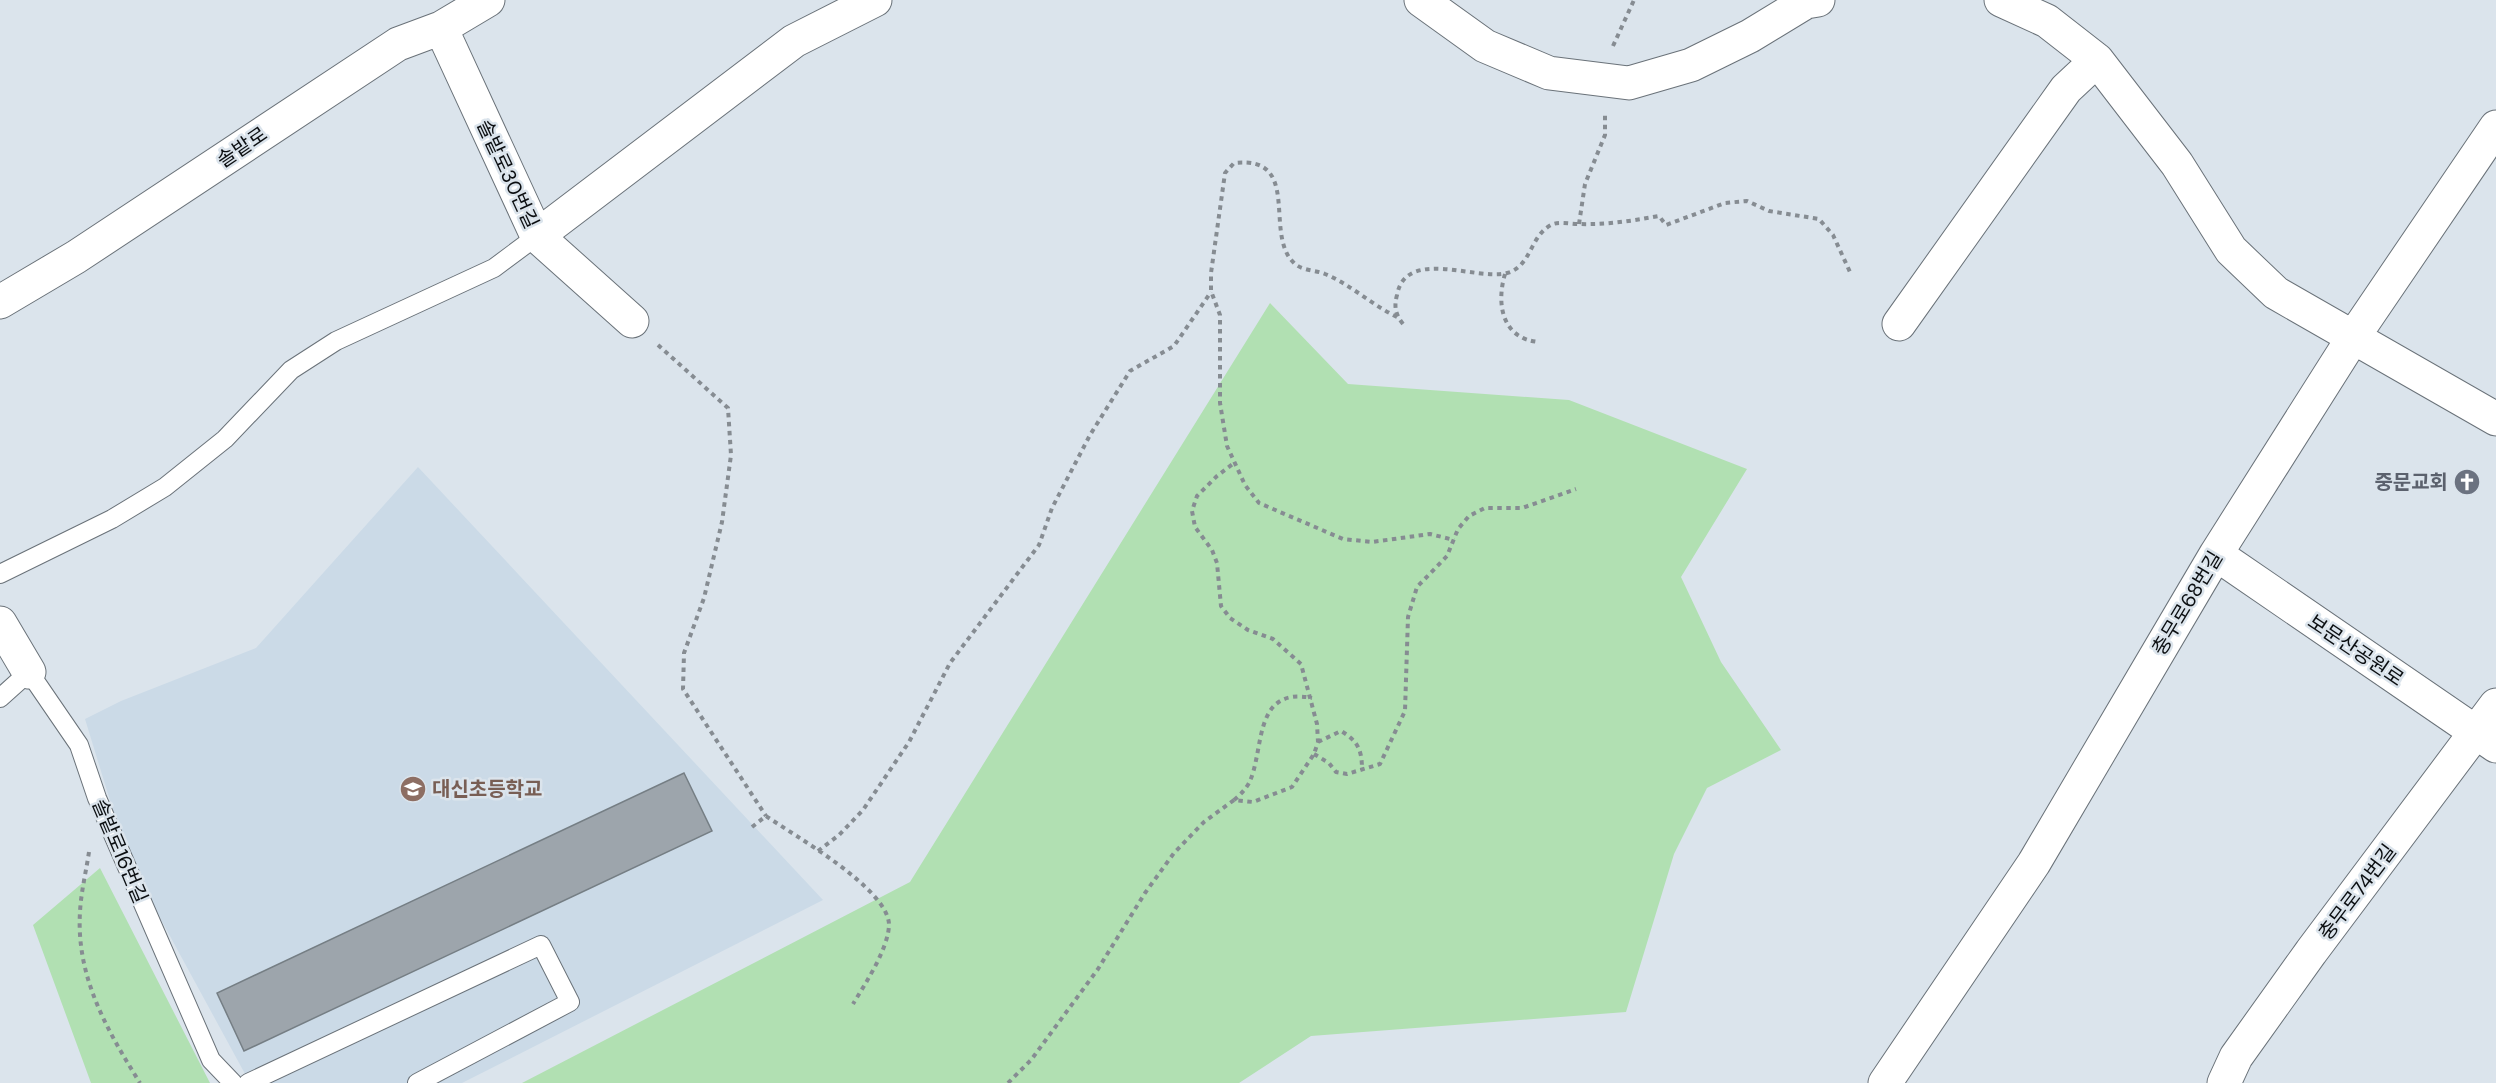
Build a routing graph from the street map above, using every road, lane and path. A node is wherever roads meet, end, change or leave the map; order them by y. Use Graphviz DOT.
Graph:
graph roads {
  1 [pos="488,0"];
  2 [pos="875,0"];
  3 [pos="1421,0"];
  4 [pos="1818,0"];
  5 [pos="2001,0"];
  6 [pos="441,28"];
  7 [pos="2097,60"];
  8 [pos="2496,127"];
  9 [pos="537,236"];
  10 [pos="1850,272"];
  11 [pos="1505,274"];
  12 [pos="1211,291"];
  13 [pos="0,302"];
  14 [pos="1397,317"];
  15 [pos="632,321"];
  16 [pos="1403,324"];
  17 [pos="1899,324"];
  18 [pos="2354,336"];
  19 [pos="1539,342"];
  20 [pos="2496,419"];
  21 [pos="1234,463"];
  22 [pos="1576,489"];
  23 [pos="1454,540"];
  24 [pos="2216,554"];
  25 [pos="0,574"];
  26 [pos="0,623"];
  27 [pos="29,672"];
  28 [pos="0,698"];
  29 [pos="1312,698"];
  30 [pos="2496,705"];
  31 [pos="2486,739"];
  32 [pos="1318,742"];
  33 [pos="1314,754"];
  34 [pos="1362,771"];
  35 [pos="97,798"];
  36 [pos="1234,800"];
  37 [pos="766,816"];
  38 [pos="752,827"];
  39 [pos="818,851"];
  40 [pos="853,1004"];
  41 [pos="140,1083"];
  42 [pos="232,1083"];
  43 [pos="248,1083"];
  44 [pos="417,1083"];
  45 [pos="1008,1083"];
  46 [pos="1885,1083"];
  47 [pos="2224,1083"];
  1 -- 6 [label="street, 솔밭로"];
  2 -- 9 [label="street"];
  3 -- 4 [label="street"];
  5 -- 7 [label="street"];
  6 -- 9 [label="street, 솔밭로30번길"];
  6 -- 13 [label="street, 솔밭로"];
  7 -- 17 [label="street"];
  7 -- 18 [label="street"];
  8 -- 18 [label="street, 충무로68번길"];
  9 -- 15 [label="street, 솔밭로30번길"];
  9 -- 25 [label="lane"];
  10 -- 11 [label="path"];
  11 -- 14 [label="path"];
  11 -- 19 [label="path"];
  12 -- 14 [label="path"];
  12 -- 21 [label="path"];
  12 -- 39 [label="path"];
  14 -- 16 [label="path"];
  15 -- 37 [label="path"];
  18 -- 20 [label="street"];
  18 -- 24 [label="street, 충무로68번길"];
  21 -- 23 [label="path"];
  21 -- 29 [label="path"];
  22 -- 23 [label="path"];
  23 -- 34 [label="path"];
  24 -- 31 [label="street, 보문산공원로"];
  24 -- 46 [label="street, 충무로68번길"];
  26 -- 27 [label="street, 솔밭로16번길"];
  27 -- 28 [label="lane"];
  27 -- 35 [label="lane, 솔밭로16번길"];
  29 -- 32 [label="path"];
  29 -- 36 [label="path"];
  30 -- 31 [label="street, 충무로74번길"];
  31 -- 47 [label="street, 충무로74번길"];
  32 -- 33 [label="path"];
  32 -- 34 [label="path"];
  33 -- 34 [label="path"];
  33 -- 36 [label="path"];
  35 -- 41 [label="path"];
  35 -- 42 [label="lane, 솔밭로16번길"];
  36 -- 45 [label="path"];
  37 -- 38 [label="path"];
  37 -- 39 [label="path"];
  39 -- 40 [label="path"];
  43 -- 44 [label="lane"];
}
